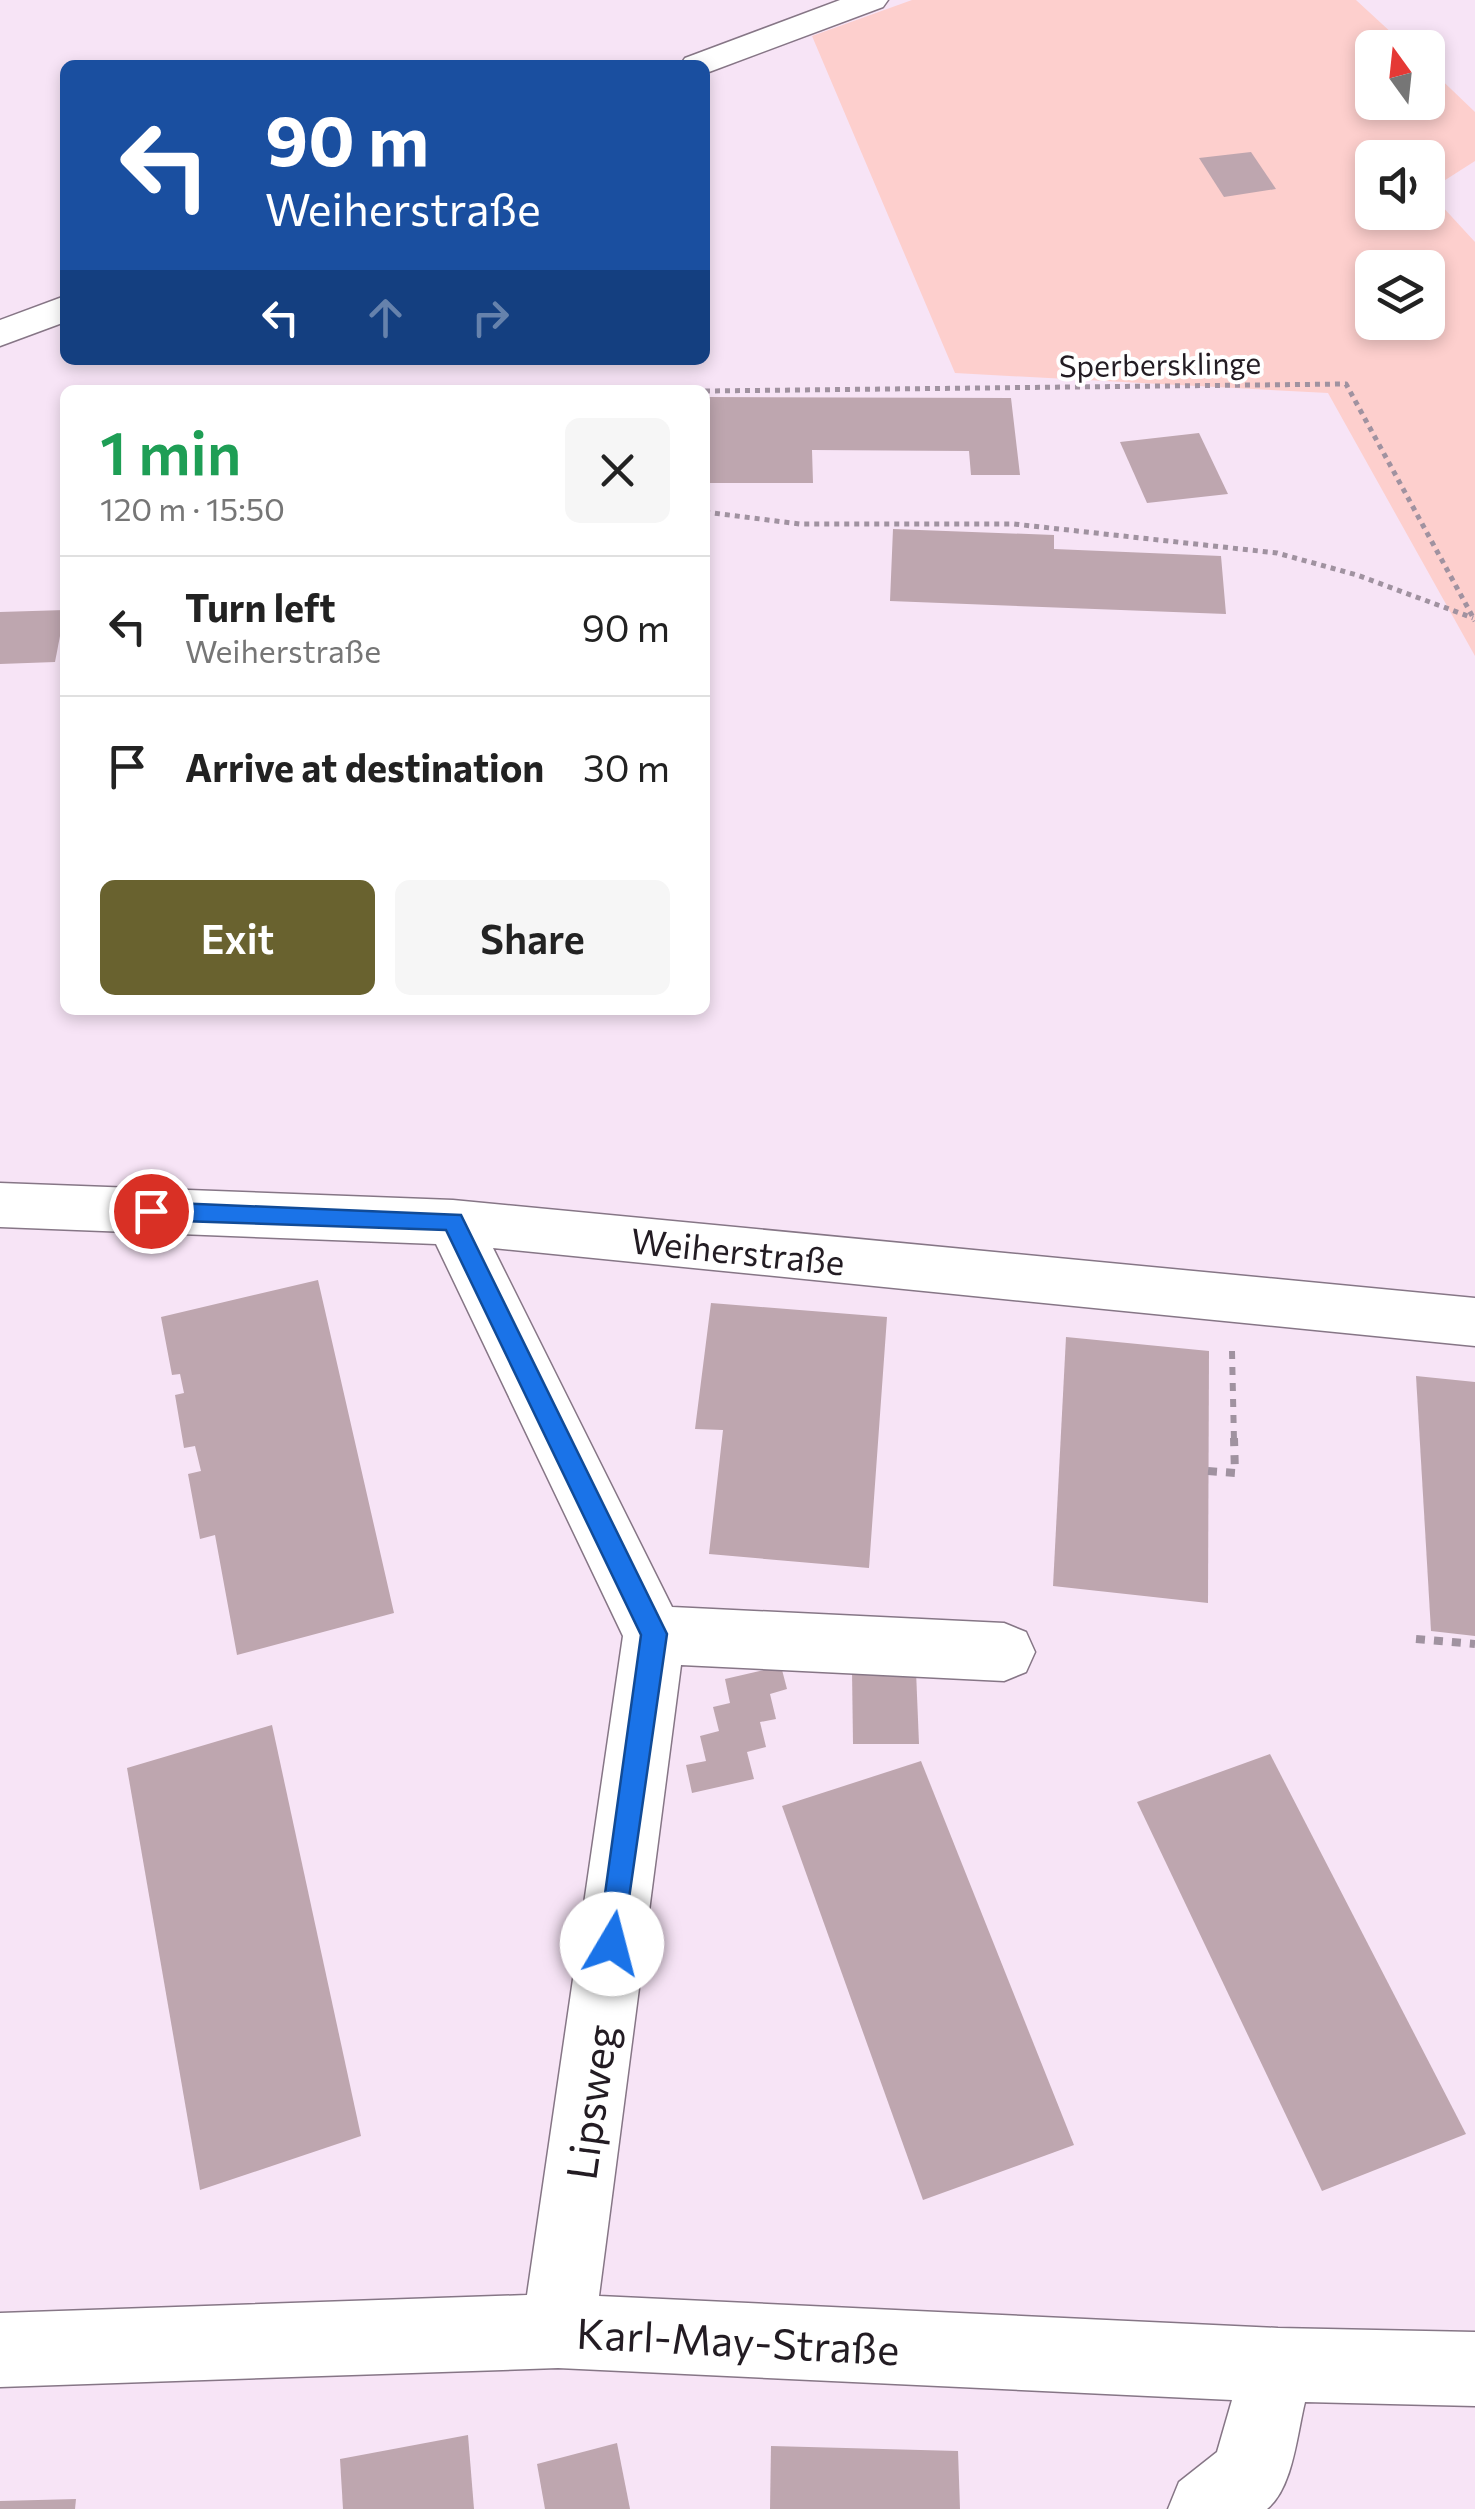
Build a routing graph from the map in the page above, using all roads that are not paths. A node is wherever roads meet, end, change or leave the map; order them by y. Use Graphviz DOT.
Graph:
graph roads {
  1 [pos="871,0"];
  2 [pos="710,60"];
  3 [pos="60,310"];
  4 [pos="0,334"];
  5 [pos="0,1206"];
  6 [pos="453,1222"];
  7 [pos="1475,1322"];
  8 [pos="654,1634"];
  9 [pos="1004,1652"];
  10 [pos="558,2331"];
  11 [pos="0,2350"];
  12 [pos="1278,2365"];
  13 [pos="1475,2369"];
  14 [pos="1206,2509"];
  1 -- 2 [label="street"];
  3 -- 4 [label="street"];
  5 -- 6 [label="street, Weiherstraße"];
  6 -- 7 [label="street, Weiherstraße"];
  6 -- 8 [label="street"];
  8 -- 9 [label="street"];
  8 -- 10 [label="street, Lipsweg"];
  10 -- 11 [label="street, Karl-May-Straße"];
  10 -- 12 [label="street, Karl-May-Straße"];
  12 -- 13 [label="street, Karl-May-Straße"];
  12 -- 14 [label="street"];
}
